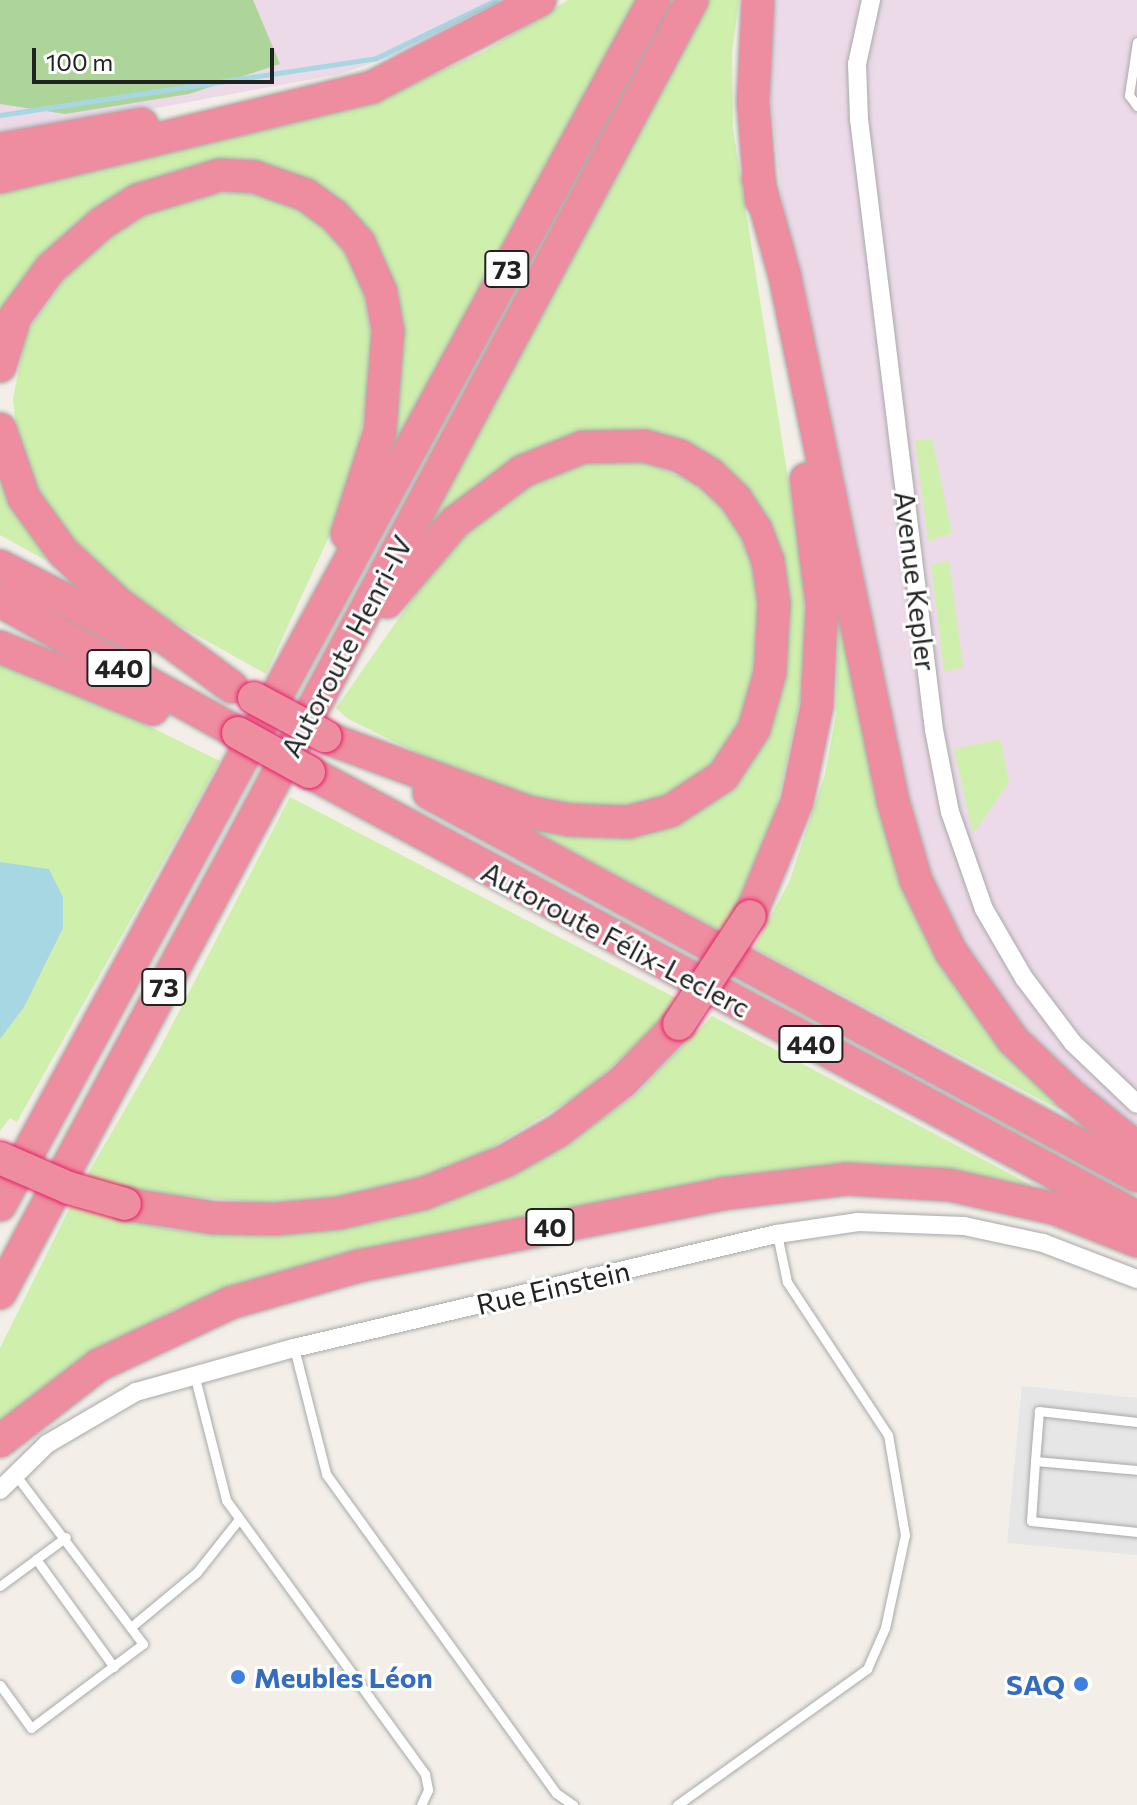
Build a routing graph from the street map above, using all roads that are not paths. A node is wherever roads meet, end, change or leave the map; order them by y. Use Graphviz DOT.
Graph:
graph roads {
  1 [pos="540,0"];
  2 [pos="654,0"];
  3 [pos="692,0"];
  4 [pos="758,0"];
  5 [pos="871,0"];
  6 [pos="1137,42"];
  7 [pos="459,45"];
  8 [pos="1137,106"];
  9 [pos="0,149"];
  10 [pos="0,177"];
  11 [pos="758,179"];
  12 [pos="0,366"];
  13 [pos="0,429"];
  14 [pos="0,566"];
  15 [pos="0,601"];
  16 [pos="0,647"];
  17 [pos="294,666"];
  18 [pos="328,682"];
  19 [pos="243,692"];
  20 [pos="330,739"];
  21 [pos="234,740"];
  22 [pos="1137,1104"];
  23 [pos="1137,1148"];
  24 [pos="0,1158"];
  25 [pos="1137,1176"];
  26 [pos="0,1205"];
  27 [pos="1137,1217"];
  28 [pos="777,1234"];
  29 [pos="1137,1241"];
  30 [pos="1137,1279"];
  31 [pos="0,1295"];
  32 [pos="294,1348"];
  33 [pos="194,1374"];
  34 [pos="1137,1422"];
  35 [pos="0,1441"];
  36 [pos="1035,1461"];
  37 [pos="1137,1470"];
  38 [pos="15,1474"];
  39 [pos="0,1490"];
  40 [pos="239,1519"];
  41 [pos="1137,1532"];
  42 [pos="66,1537"];
  43 [pos="36,1559"];
  44 [pos="0,1586"];
  45 [pos="131,1627"];
  46 [pos="114,1667"];
  47 [pos="0,1685"];
  48 [pos="421,1805"];
  49 [pos="573,1805"];
  50 [pos="677,1805"];
  1 -- 7 [label="highway"];
  2 -- 17 [label="highway, Autoroute Henri-IV / 73"];
  3 -- 18 [label="highway, Autoroute Henri-IV / 73"];
  4 -- 11 [label="highway"];
  5 -- 22 [label="street, Avenue Kepler"];
  6 -- 8 [label="lane"];
  7 -- 9 [label="highway"];
  7 -- 10 [label="highway"];
  11 -- 23 [label="highway"];
  11 -- 24 [label="highway, bridge"];
  12 -- 17 [label="highway"];
  13 -- 19 [label="highway"];
  14 -- 19 [label="highway, 440"];
  15 -- 21 [label="highway, 440"];
  16 -- 21 [label="highway"];
  17 -- 26 [label="highway, Autoroute Henri-IV"];
  18 -- 20 [label="highway"];
  18 -- 31 [label="highway, Autoroute Henri-IV / 73"];
  19 -- 20 [label="highway, bridge"];
  20 -- 25 [label="highway, Autoroute Félix-Leclerc"];
  21 -- 27 [label="highway, Autoroute Félix-Leclerc / 440, bridge"];
  28 -- 30 [label="street, Rue Einstein"];
  28 -- 32 [label="street, Rue Einstein"];
  28 -- 50 [label="lane"];
  29 -- 35 [label="highway, 40"];
  32 -- 33 [label="street, Rue Einstein"];
  32 -- 49 [label="lane"];
  33 -- 38 [label="street, Rue Einstein"];
  33 -- 40 [label="lane"];
  34 -- 36 [label="lane"];
  36 -- 37 [label="lane"];
  36 -- 41 [label="lane"];
  38 -- 39 [label="street, Rue Einstein"];
  38 -- 42 [label="lane"];
  40 -- 45 [label="lane"];
  40 -- 48 [label="lane"];
  42 -- 43 [label="lane"];
  42 -- 45 [label="lane"];
  43 -- 44 [label="lane"];
  43 -- 46 [label="lane"];
  45 -- 46 [label="lane"];
  46 -- 47 [label="lane"];
}
